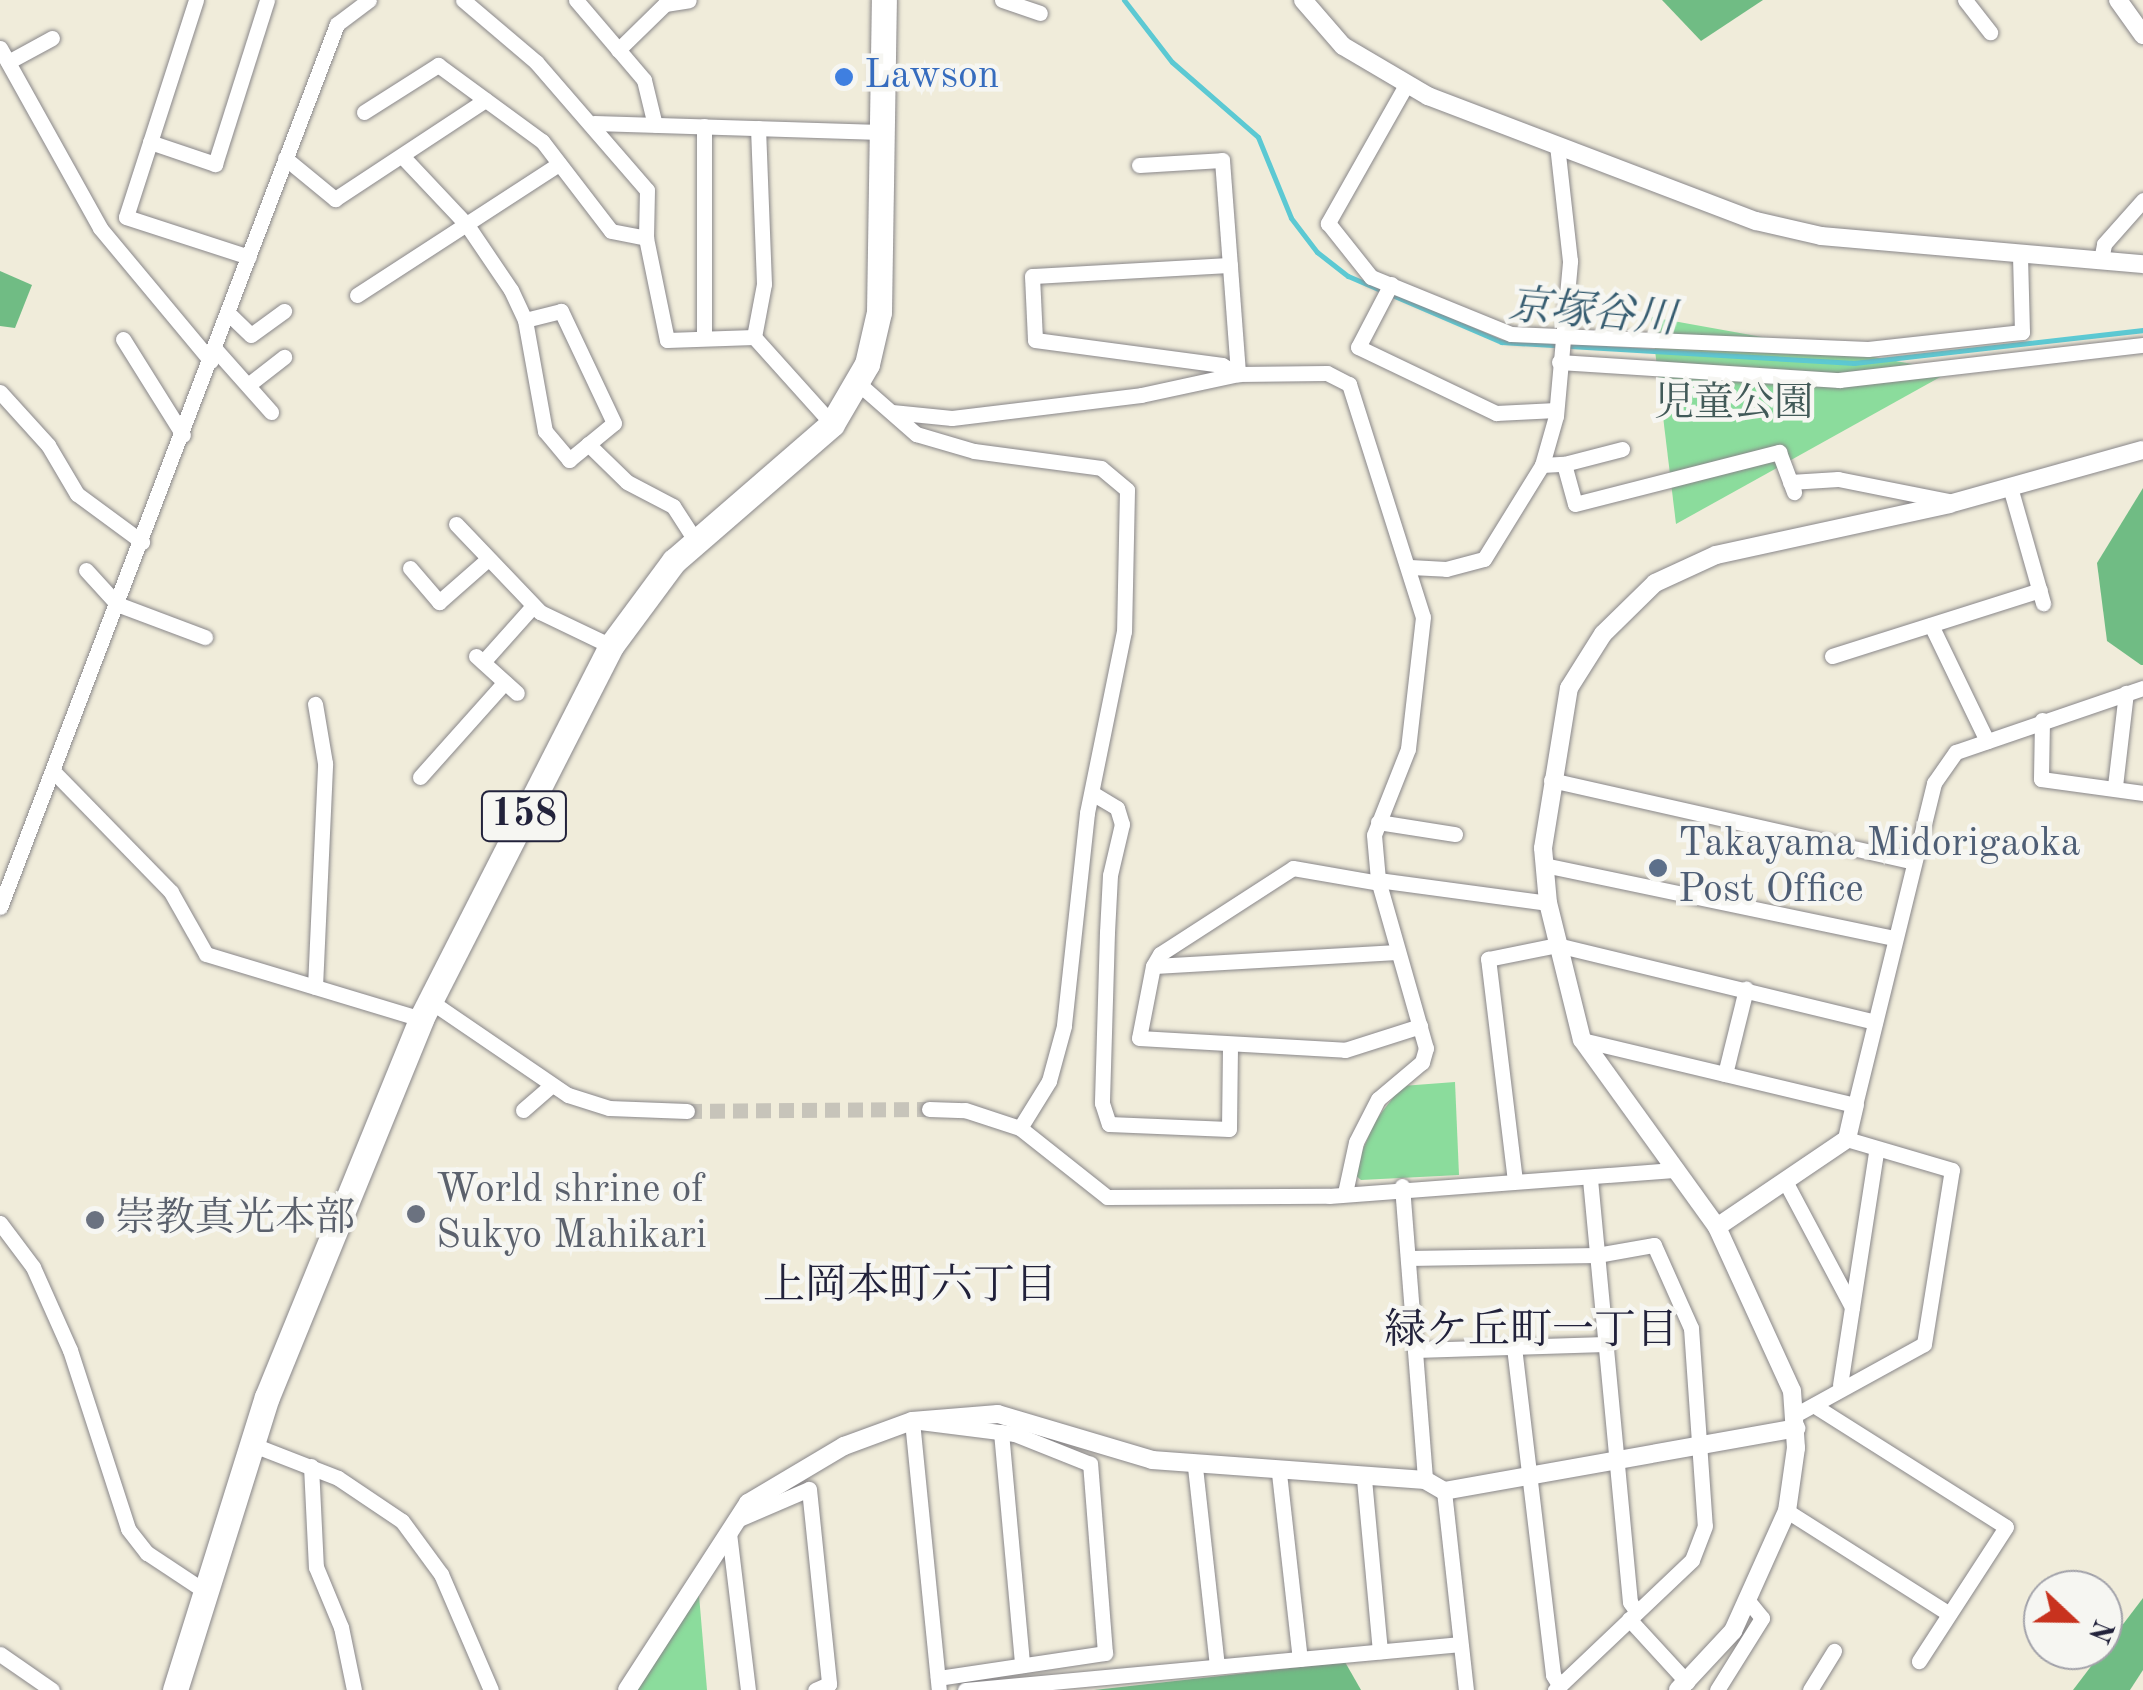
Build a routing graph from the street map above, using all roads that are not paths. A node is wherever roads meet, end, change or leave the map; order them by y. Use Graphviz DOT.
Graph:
graph roads {
  1 [pos="196,0"];
  2 [pos="268,0"];
  3 [pos="369,0"];
  4 [pos="463,0"];
  5 [pos="576,0"];
  6 [pos="689,0"];
  7 [pos="884,0"];
  8 [pos="1002,0"];
  9 [pos="1303,0"];
  10 [pos="1965,0"];
  11 [pos="2118,0"];
  12 [pos="1040,13"];
  13 [pos="1990,32"];
  14 [pos="2143,35"];
  15 [pos="52,38"];
  16 [pos="618,50"];
  17 [pos="4,55"];
  18 [pos="1406,85"];
  19 [pos="484,100"];
  20 [pos="364,112"];
  21 [pos="594,123"];
  22 [pos="655,125"];
  23 [pos="704,126"];
  24 [pos="758,128"];
  25 [pos="881,132"];
  26 [pos="150,142"];
  27 [pos="1557,145"];
  28 [pos="402,156"];
  29 [pos="284,158"];
  30 [pos="560,164"];
  31 [pos="1139,165"];
  32 [pos="2143,200"];
  33 [pos="466,225"];
  34 [pos="646,238"];
  35 [pos="2020,253"];
  36 [pos="249,257"];
  37 [pos="2101,260"];
  38 [pos="2143,264"];
  39 [pos="1230,266"];
  40 [pos="1391,284"];
  41 [pos="357,295"];
  42 [pos="284,311"];
  43 [pos="229,314"];
  44 [pos="525,320"];
  45 [pos="754,336"];
  46 [pos="704,338"];
  47 [pos="122,340"];
  48 [pos="2143,345"];
  49 [pos="1560,348"];
  50 [pos="214,355"];
  51 [pos="284,357"];
  52 [pos="1238,374"];
  53 [pos="859,384"];
  54 [pos="248,385"];
  55 [pos="0,392"];
  56 [pos="1556,410"];
  57 [pos="271,412"];
  58 [pos="892,412"];
  59 [pos="832,424"];
  60 [pos="183,435"];
  61 [pos="588,444"];
  62 [pos="1622,449"];
  63 [pos="2143,450"];
  64 [pos="1564,464"];
  65 [pos="1542,465"];
  66 [pos="2010,487"];
  67 [pos="1953,502"];
  68 [pos="456,524"];
  69 [pos="695,540"];
  70 [pos="142,542"];
  71 [pos="488,559"];
  72 [pos="1410,567"];
  73 [pos="410,568"];
  74 [pos="86,570"];
  75 [pos="118,604"];
  76 [pos="533,606"];
  77 [pos="1931,625"];
  78 [pos="205,636"];
  79 [pos="611,646"];
  80 [pos="1832,656"];
  81 [pos="2143,688"];
  82 [pos="2126,693"];
  83 [pos="315,704"];
  84 [pos="2042,720"];
  85 [pos="1987,740"];
  86 [pos="53,771"];
  87 [pos="420,777"];
  88 [pos="1551,780"];
  89 [pos="2115,786"];
  90 [pos="1092,793"];
  91 [pos="2143,793"];
  92 [pos="1378,822"];
  93 [pos="1455,834"];
  94 [pos="1910,861"];
  95 [pos="1544,865"];
  96 [pos="1379,881"];
  97 [pos="1548,903"];
  98 [pos="0,907"];
  99 [pos="1894,938"];
  100 [pos="1556,945"];
  101 [pos="1398,952"];
  102 [pos="1153,966"];
  103 [pos="315,987"];
  104 [pos="1746,989"];
  105 [pos="426,1010"];
  106 [pos="1875,1022"];
  107 [pos="1420,1026"];
  108 [pos="1582,1040"];
  109 [pos="1230,1044"];
  110 [pos="1725,1074"];
  111 [pos="552,1085"];
  112 [pos="1856,1105"];
  113 [pos="929,1109"];
  114 [pos="523,1110"];
  115 [pos="687,1111"];
  116 [pos="1020,1128"];
  117 [pos="1847,1139"];
  118 [pos="1876,1152"];
  119 [pos="1677,1170"];
  120 [pos="1590,1178"];
  121 [pos="1515,1181"];
  122 [pos="1785,1181"];
  123 [pos="1402,1186"];
  124 [pos="1345,1193"];
  125 [pos="0,1223"];
  126 [pos="1717,1227"];
  127 [pos="1597,1255"];
  128 [pos="1408,1258"];
  129 [pos="1852,1307"];
  130 [pos="1606,1344"];
  131 [pos="1514,1347"];
  132 [pos="1416,1350"];
  133 [pos="1840,1385"];
  134 [pos="1818,1408"];
  135 [pos="912,1421"];
  136 [pos="1795,1421"];
  137 [pos="1000,1432"];
  138 [pos="252,1444"];
  139 [pos="1700,1446"];
  140 [pos="1618,1461"];
  141 [pos="311,1466"];
  142 [pos="1194,1467"];
  143 [pos="1279,1474"];
  144 [pos="1530,1476"];
  145 [pos="1364,1479"];
  146 [pos="1425,1480"];
  147 [pos="1444,1491"];
  148 [pos="1787,1510"];
  149 [pos="733,1526"];
  150 [pos="206,1592"];
  151 [pos="1748,1602"];
  152 [pos="1950,1614"];
  153 [pos="1633,1616"];
  154 [pos="1460,1644"];
  155 [pos="1380,1651"];
  156 [pos="1834,1652"];
  157 [pos="0,1654"];
  158 [pos="1300,1659"];
  159 [pos="1919,1661"];
  160 [pos="1022,1665"];
  161 [pos="1218,1666"];
  162 [pos="939,1684"];
  163 [pos="1683,1686"];
  164 [pos="1558,1688"];
  165 [pos="52,1690"];
  166 [pos="175,1690"];
  167 [pos="354,1690"];
  168 [pos="491,1690"];
  169 [pos="627,1690"];
  170 [pos="748,1690"];
  171 [pos="815,1690"];
  172 [pos="965,1690"];
  173 [pos="1466,1690"];
  174 [pos="1716,1690"];
  175 [pos="1810,1690"];
  1 -- 26 [label="street"];
  2 -- 26 [label="street"];
  3 -- 29 [label="street"];
  4 -- 21 [label="street"];
  5 -- 16 [label="street"];
  6 -- 16 [label="street"];
  7 -- 25 [label="highway, 158"];
  8 -- 12 [label="street"];
  9 -- 18 [label="street"];
  10 -- 13 [label="street"];
  11 -- 14 [label="street"];
  15 -- 17 [label="street"];
  16 -- 22 [label="street"];
  17 -- 50 [label="street"];
  18 -- 27 [label="street"];
  18 -- 40 [label="street"];
  19 -- 20 [label="street"];
  19 -- 28 [label="street"];
  19 -- 30 [label="street"];
  21 -- 22 [label="street"];
  21 -- 34 [label="street"];
  22 -- 23 [label="street"];
  23 -- 24 [label="street"];
  23 -- 46 [label="street"];
  24 -- 25 [label="street"];
  24 -- 45 [label="street"];
  25 -- 53 [label="highway, 158"];
  26 -- 36 [label="street"];
  27 -- 35 [label="street"];
  27 -- 49 [label="street"];
  28 -- 29 [label="street"];
  28 -- 33 [label="street"];
  29 -- 36 [label="street"];
  30 -- 33 [label="street"];
  30 -- 34 [label="street"];
  31 -- 39 [label="street"];
  32 -- 37 [label="street"];
  33 -- 41 [label="street"];
  33 -- 44 [label="street"];
  34 -- 46 [label="street"];
  35 -- 37 [label="street"];
  35 -- 49 [label="street"];
  36 -- 43 [label="street"];
  37 -- 38 [label="street"];
  39 -- 52 [label="street"];
  39 -- 52 [label="street"];
  40 -- 49 [label="street"];
  40 -- 56 [label="street"];
  42 -- 43 [label="street"];
  43 -- 50 [label="street"];
  44 -- 61 [label="street"];
  44 -- 61 [label="street"];
  45 -- 46 [label="street"];
  45 -- 59 [label="street"];
  47 -- 60 [label="street"];
  48 -- 49 [label="street"];
  49 -- 56 [label="street"];
  50 -- 54 [label="street"];
  50 -- 60 [label="street"];
  51 -- 54 [label="street"];
  52 -- 58 [label="street"];
  52 -- 72 [label="street"];
  53 -- 58 [label="street"];
  53 -- 59 [label="highway, 158"];
  54 -- 57 [label="street"];
  55 -- 70 [label="street"];
  56 -- 65 [label="street"];
  58 -- 90 [label="street"];
  59 -- 69 [label="highway, 158"];
  60 -- 70 [label="street"];
  61 -- 69 [label="street"];
  62 -- 64 [label="street"];
  63 -- 66 [label="street"];
  64 -- 65 [label="street"];
  64 -- 67 [label="street"];
  65 -- 72 [label="street"];
  66 -- 67 [label="street"];
  66 -- 77 [label="street"];
  67 -- 88 [label="street"];
  68 -- 71 [label="street"];
  69 -- 79 [label="highway, 158"];
  70 -- 75 [label="street"];
  71 -- 73 [label="street"];
  71 -- 76 [label="street"];
  72 -- 92 [label="street"];
  74 -- 75 [label="street"];
  75 -- 78 [label="street"];
  75 -- 86 [label="street"];
  76 -- 79 [label="street"];
  76 -- 87 [label="street"];
  77 -- 80 [label="street"];
  77 -- 85 [label="street"];
  79 -- 105 [label="highway, 158"];
  81 -- 82 [label="street"];
  82 -- 84 [label="street"];
  82 -- 89 [label="street"];
  83 -- 103 [label="street"];
  84 -- 85 [label="street"];
  84 -- 89 [label="street"];
  85 -- 94 [label="street"];
  86 -- 98 [label="street"];
  86 -- 103 [label="street"];
  88 -- 94 [label="street"];
  88 -- 95 [label="street"];
  89 -- 91 [label="street"];
  90 -- 109 [label="street"];
  90 -- 116 [label="street"];
  92 -- 93 [label="street"];
  92 -- 96 [label="street"];
  94 -- 99 [label="street"];
  95 -- 97 [label="street"];
  95 -- 99 [label="street"];
  96 -- 97 [label="street"];
  96 -- 101 [label="street"];
  96 -- 102 [label="street"];
  97 -- 100 [label="street"];
  99 -- 106 [label="street"];
  100 -- 104 [label="street"];
  100 -- 108 [label="street"];
  100 -- 121 [label="street"];
  101 -- 102 [label="street"];
  101 -- 107 [label="street"];
  102 -- 109 [label="street"];
  103 -- 105 [label="street"];
  104 -- 106 [label="street"];
  104 -- 110 [label="street"];
  105 -- 111 [label="street"];
  105 -- 138 [label="highway, 158"];
  106 -- 112 [label="street"];
  107 -- 109 [label="street"];
  107 -- 124 [label="street"];
  108 -- 110 [label="street"];
  108 -- 119 [label="street"];
  110 -- 112 [label="street"];
  111 -- 114 [label="street"];
  111 -- 115 [label="street"];
  112 -- 117 [label="street"];
  113 -- 116 [label="street"];
  116 -- 124 [label="street"];
  117 -- 118 [label="street"];
  117 -- 122 [label="street"];
  118 -- 129 [label="street"];
  118 -- 133 [label="street"];
  119 -- 120 [label="street"];
  119 -- 126 [label="street"];
  120 -- 121 [label="street"];
  120 -- 127 [label="street"];
  121 -- 123 [label="street"];
  122 -- 126 [label="street"];
  122 -- 129 [label="street"];
  123 -- 124 [label="street"];
  123 -- 128 [label="street"];
  125 -- 150 [label="street"];
  126 -- 136 [label="street"];
  127 -- 128 [label="street"];
  127 -- 130 [label="street"];
  127 -- 139 [label="street"];
  128 -- 132 [label="street"];
  129 -- 133 [label="street"];
  130 -- 131 [label="street"];
  130 -- 140 [label="street"];
  131 -- 132 [label="street"];
  131 -- 144 [label="street"];
  132 -- 146 [label="street"];
  133 -- 134 [label="street"];
  134 -- 136 [label="street"];
  134 -- 152 [label="street"];
  135 -- 137 [label="street"];
  135 -- 142 [label="street"];
  135 -- 149 [label="street"];
  135 -- 162 [label="street"];
  136 -- 139 [label="street"];
  136 -- 148 [label="street"];
  137 -- 160 [label="street"];
  137 -- 160 [label="street"];
  138 -- 141 [label="street"];
  138 -- 150 [label="highway, 158"];
  139 -- 140 [label="street"];
  139 -- 153 [label="street"];
  140 -- 144 [label="street"];
  140 -- 153 [label="street"];
  141 -- 167 [label="street"];
  141 -- 168 [label="street"];
  142 -- 143 [label="street"];
  142 -- 161 [label="street"];
  143 -- 145 [label="street"];
  143 -- 158 [label="street"];
  144 -- 147 [label="street"];
  144 -- 164 [label="street"];
  145 -- 146 [label="street"];
  145 -- 155 [label="street"];
  146 -- 147 [label="street"];
  147 -- 154 [label="street"];
  148 -- 151 [label="street"];
  148 -- 152 [label="street"];
  149 -- 169 [label="street"];
  149 -- 170 [label="street"];
  149 -- 171 [label="street"];
  150 -- 166 [label="highway, 158"];
  151 -- 163 [label="street"];
  151 -- 174 [label="street"];
  152 -- 159 [label="street"];
  153 -- 163 [label="street"];
  153 -- 164 [label="street"];
  154 -- 155 [label="street"];
  154 -- 173 [label="street"];
  155 -- 158 [label="street"];
  156 -- 175 [label="street"];
  157 -- 165 [label="street"];
  158 -- 161 [label="street"];
  160 -- 162 [label="street"];
  161 -- 172 [label="street"];
}
